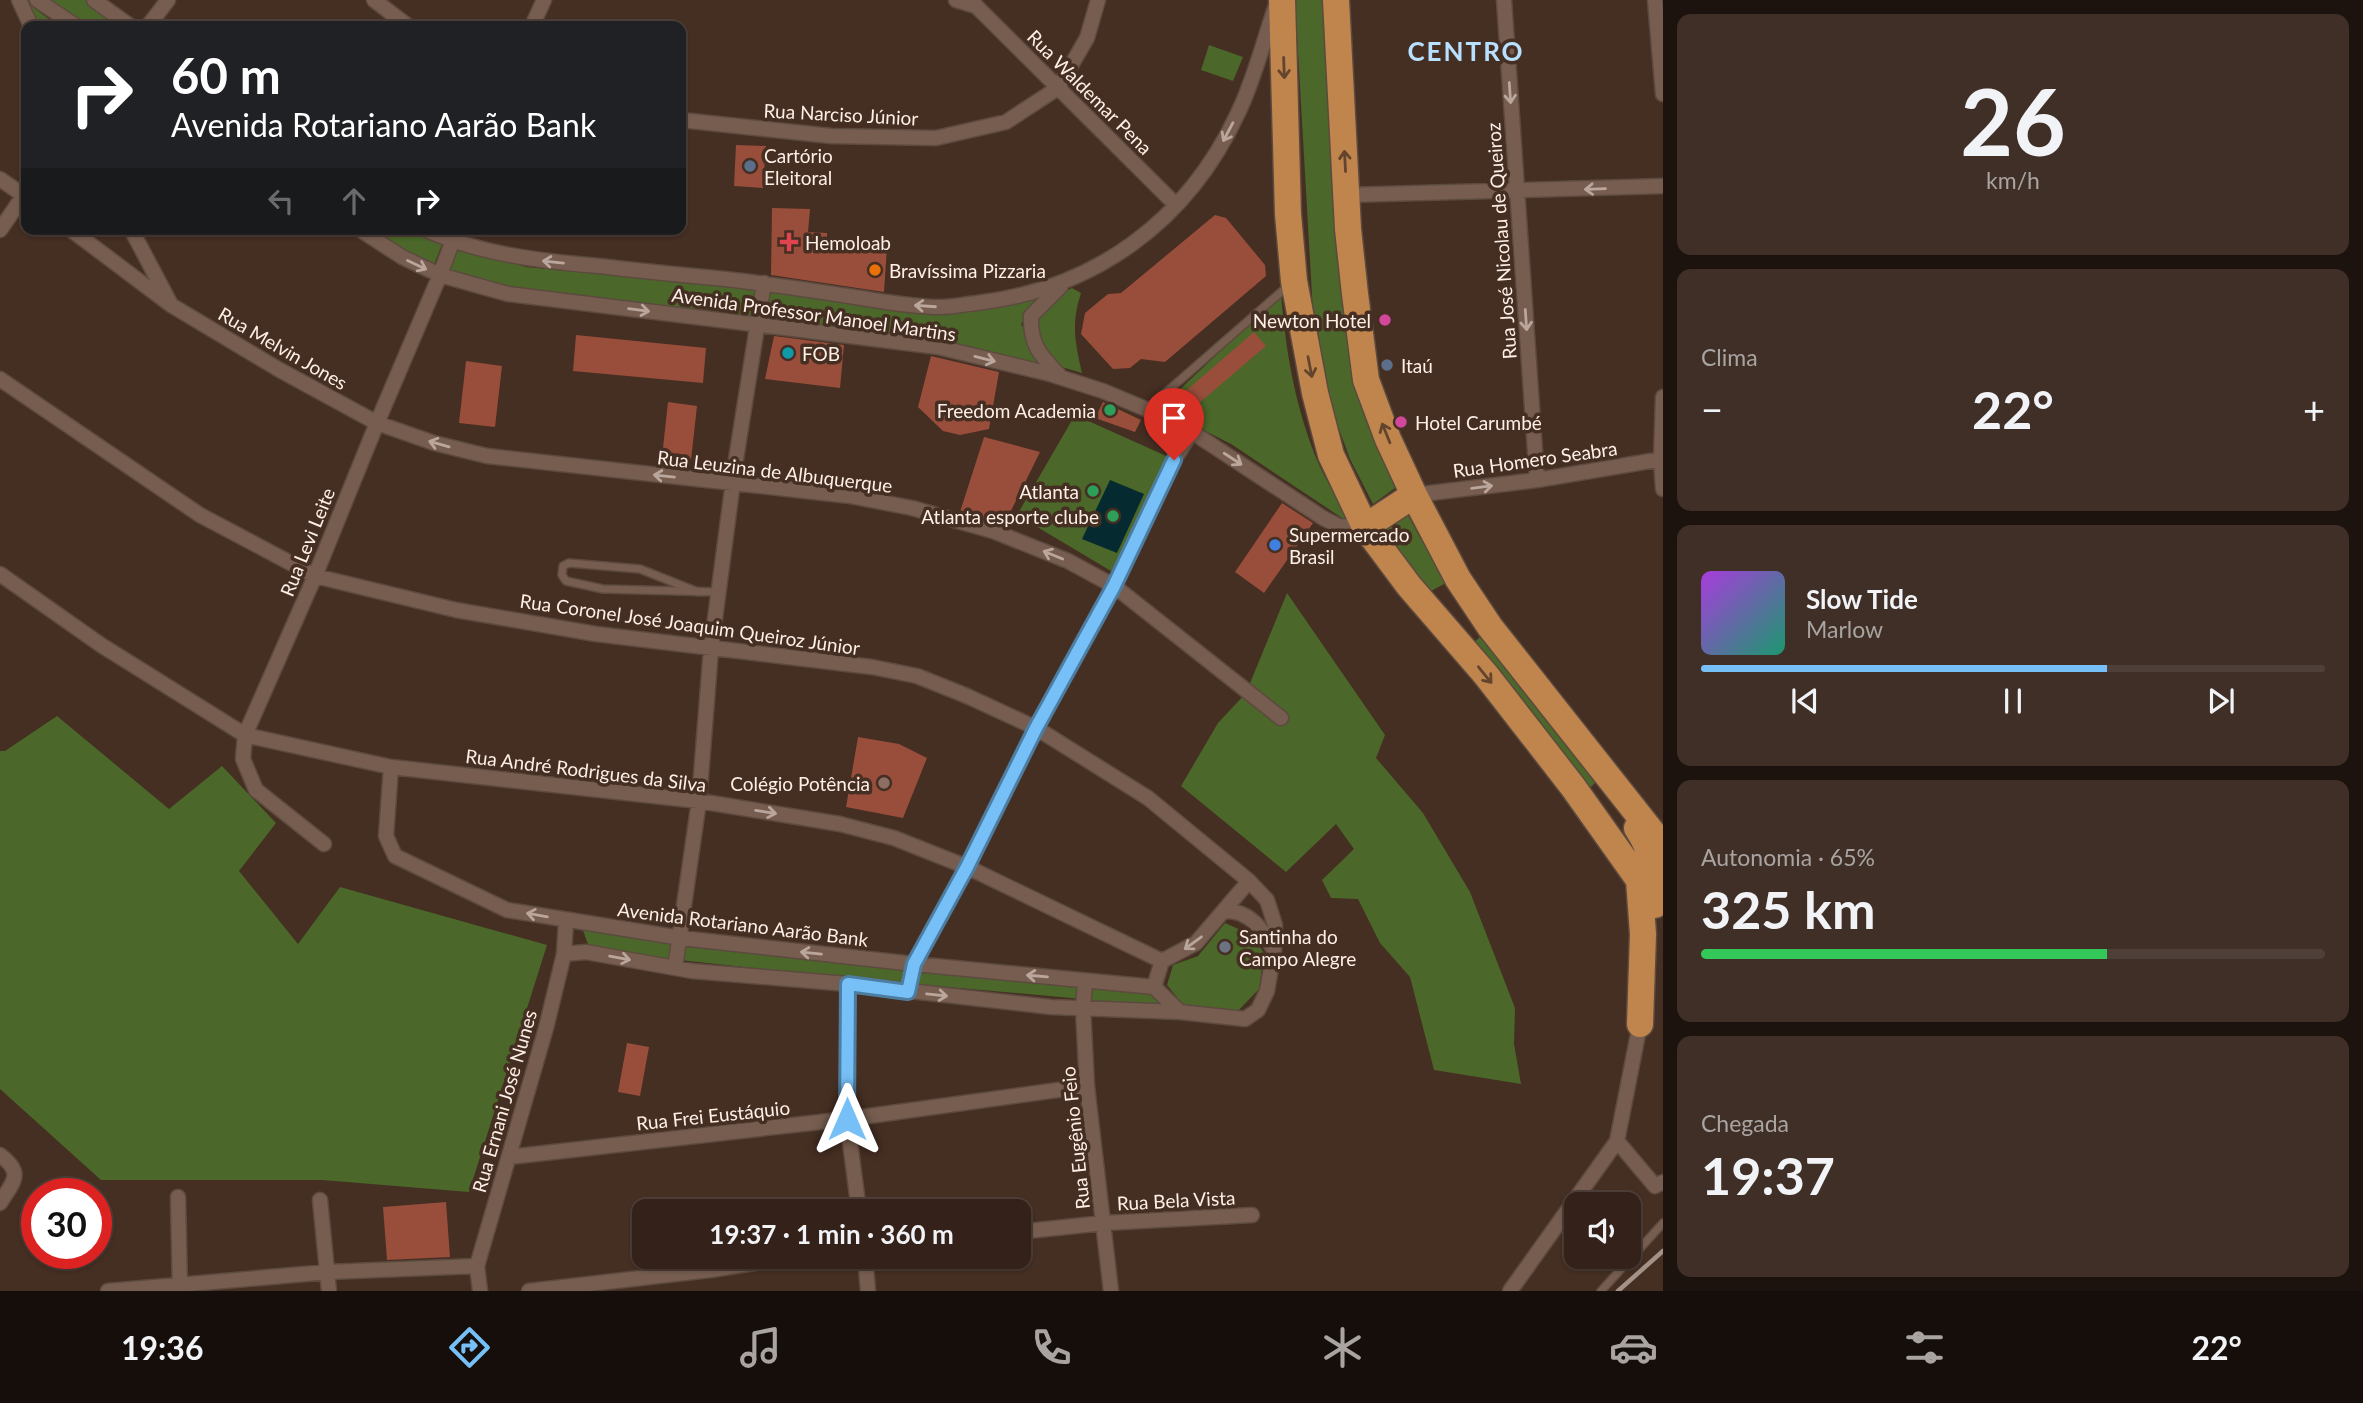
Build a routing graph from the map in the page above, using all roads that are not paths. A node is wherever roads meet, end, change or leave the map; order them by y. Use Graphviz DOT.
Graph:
graph roads {
  1 [pos="19,0"];
  2 [pos="37,0"];
  3 [pos="94,0"];
  4 [pos="168,0"];
  5 [pos="374,0"];
  6 [pos="544,0"];
  7 [pos="956,0"];
  8 [pos="1098,0"];
  9 [pos="1280,0"];
  10 [pos="1336,0"];
  11 [pos="1504,0"];
  12 [pos="1655,0"];
  13 [pos="974,3"];
  14 [pos="29,21"];
  15 [pos="68,21"];
  16 [pos="123,21"];
  17 [pos="152,21"];
  18 [pos="401,21"];
  19 [pos="535,21"];
  20 [pos="1058,88"];
  21 [pos="1663,94"];
  22 [pos="686,121"];
  23 [pos="0,178"];
  24 [pos="1663,186"];
  25 [pos="1517,192"];
  26 [pos="21,193"];
  27 [pos="1347,195"];
  28 [pos="21,201"];
  29 [pos="1176,205"];
  30 [pos="0,230"];
  31 [pos="78,235"];
  32 [pos="134,235"];
  33 [pos="368,235"];
  34 [pos="454,236"];
  35 [pos="440,275"];
  36 [pos="1294,281"];
  37 [pos="1064,282"];
  38 [pos="764,283"];
  39 [pos="171,306"];
  40 [pos="757,324"];
  41 [pos="1062,378"];
  42 [pos="0,379"];
  43 [pos="1663,397"];
  44 [pos="1146,409"];
  45 [pos="376,423"];
  46 [pos="1192,432"];
  47 [pos="1662,460"];
  48 [pos="1537,480"];
  49 [pos="733,484"];
  50 [pos="1663,489"];
  51 [pos="1414,495"];
  52 [pos="1365,527"];
  53 [pos="0,574"];
  54 [pos="315,576"];
  55 [pos="1458,579"];
  56 [pos="1114,586"];
  57 [pos="698,592"];
  58 [pos="719,592"];
  59 [pos="1427,606"];
  60 [pos="1490,627"];
  61 [pos="711,649"];
  62 [pos="1463,649"];
  63 [pos="1281,718"];
  64 [pos="1036,728"];
  65 [pos="245,734"];
  66 [pos="391,767"];
  67 [pos="1573,787"];
  68 [pos="699,801"];
  69 [pos="324,845"];
  70 [pos="1659,850"];
  71 [pos="967,867"];
  72 [pos="1249,881"];
  73 [pos="1224,911"];
  74 [pos="566,920"];
  75 [pos="1658,927"];
  76 [pos="681,938"];
  77 [pos="1274,951"];
  78 [pos="564,954"];
  79 [pos="1163,961"];
  80 [pos="914,964"];
  81 [pos="675,968"];
  82 [pos="1085,981"];
  83 [pos="848,984"];
  84 [pos="1154,987"];
  85 [pos="908,992"];
  86 [pos="1083,1009"];
  87 [pos="1180,1012"];
  88 [pos="1640,1024"];
  89 [pos="1087,1086"];
  90 [pos="847,1119"];
  91 [pos="1617,1141"];
  92 [pos="0,1155"];
  93 [pos="509,1157"];
  94 [pos="1663,1182"];
  95 [pos="178,1197"];
  96 [pos="857,1199"];
  97 [pos="320,1200"];
  98 [pos="0,1203"];
  99 [pos="1252,1216"];
  100 [pos="1104,1223"];
  101 [pos="1663,1223"];
  102 [pos="1031,1231"];
  103 [pos="477,1266"];
  104 [pos="716,1269"];
  105 [pos="866,1269"];
  106 [pos="328,1272"];
  107 [pos="180,1288"];
  108 [pos="108,1291"];
  109 [pos="329,1291"];
  110 [pos="480,1291"];
  111 [pos="529,1291"];
  112 [pos="868,1291"];
  113 [pos="1111,1291"];
  114 [pos="1510,1291"];
  115 [pos="1601,1291"];
  1 -- 14 [label="street"];
  2 -- 15 [label="street"];
  3 -- 16 [label="street"];
  4 -- 17 [label="street"];
  5 -- 18 [label="street"];
  6 -- 19 [label="street"];
  7 -- 13 [label="street"];
  8 -- 20 [label="street, Rua Narciso Júnior"];
  9 -- 29 [label="street, Avenida Professor Manoel Martins, one-way"];
  9 -- 36 [label="highway, one-way"];
  27 -- 10 [label="highway, one-way"];
  11 -- 25 [label="street, Rua José Nicolau de Queiroz, one-way"];
  12 -- 21 [label="street"];
  13 -- 20 [label="street, Rua Waldemar Pena"];
  20 -- 22 [label="street, Rua Narciso Júnior"];
  20 -- 29 [label="street, Rua Waldemar Pena"];
  23 -- 26 [label="street"];
  24 -- 25 [label="street, one-way"];
  25 -- 27 [label="street"];
  25 -- 48 [label="street, Rua José Nicolau de Queiroz, one-way"];
  51 -- 27 [label="highway, one-way"];
  28 -- 30 [label="street"];
  29 -- 37 [label="street, Avenida Professor Manoel Martins"];
  31 -- 39 [label="street, Rua Melvin Jones"];
  32 -- 39 [label="street"];
  33 -- 35 [label="street, Avenida Professor Manoel Martins, one-way"];
  34 -- 35 [label="street, Rua Levi Leite"];
  38 -- 34 [label="street, Avenida Professor Manoel Martins, one-way"];
  35 -- 40 [label="street, Avenida Professor Manoel Martins, one-way"];
  35 -- 45 [label="street, Rua Levi Leite"];
  36 -- 44 [label="lane"];
  36 -- 52 [label="highway, one-way"];
  37 -- 38 [label="street, Avenida Professor Manoel Martins, one-way"];
  37 -- 41 [label="street"];
  38 -- 40 [label="street"];
  39 -- 45 [label="street, Rua Melvin Jones"];
  40 -- 41 [label="street, Avenida Professor Manoel Martins, one-way"];
  40 -- 49 [label="street"];
  41 -- 44 [label="street, Avenida Professor Manoel Martins"];
  42 -- 54 [label="street, Rua Coronel José Joaquim Queiroz Júnior"];
  43 -- 47 [label="street"];
  44 -- 46 [label="street, Avenida Professor Manoel Martins"];
  49 -- 45 [label="street, Rua Leuzina de Albuquerque, one-way"];
  45 -- 54 [label="street, Rua Levi Leite"];
  46 -- 52 [label="street, Avenida Professor Manoel Martins, one-way"];
  46 -- 56 [label="street"];
  47 -- 48 [label="street, Rua Homero Seabra"];
  47 -- 50 [label="street"];
  51 -- 48 [label="street, Rua Homero Seabra, one-way"];
  56 -- 49 [label="street, Rua Leuzina de Albuquerque, one-way"];
  49 -- 58 [label="street"];
  51 -- 52 [label="highway"];
  51 -- 55 [label="highway"];
  52 -- 59 [label="highway"];
  53 -- 65 [label="street, Rua André Rodrigues da Silva"];
  54 -- 61 [label="street, Rua Coronel José Joaquim Queiroz Júnior"];
  54 -- 65 [label="street, Rua Levi Leite"];
  55 -- 59 [label="highway"];
  55 -- 60 [label="highway"];
  56 -- 63 [label="street, Rua Leuzina de Albuquerque"];
  56 -- 64 [label="street"];
  57 -- 57 [label="lane"];
  57 -- 58 [label="lane"];
  58 -- 61 [label="street"];
  59 -- 62 [label="highway"];
  60 -- 62 [label="highway"];
  60 -- 70 [label="highway"];
  61 -- 64 [label="street, Rua Coronel José Joaquim Queiroz Júnior"];
  61 -- 68 [label="street"];
  62 -- 67 [label="highway, one-way"];
  64 -- 71 [label="street"];
  64 -- 72 [label="street, Rua Coronel José Joaquim Queiroz Júnior"];
  65 -- 66 [label="street, Rua André Rodrigues da Silva"];
  65 -- 69 [label="street, Rua Levi Leite"];
  66 -- 68 [label="street, Rua André Rodrigues da Silva"];
  74 -- 66 [label="street, Avenida Rotariano Aarão Bank, one-way"];
  67 -- 70 [label="highway"];
  67 -- 88 [label="highway"];
  68 -- 71 [label="street, Rua André Rodrigues da Silva, one-way"];
  68 -- 76 [label="street"];
  70 -- 75 [label="highway"];
  71 -- 79 [label="street, Rua André Rodrigues da Silva"];
  71 -- 80 [label="street"];
  72 -- 73 [label="street"];
  72 -- 77 [label="street, Rua Coronel José Joaquim Queiroz Júnior"];
  73 -- 77 [label="street"];
  73 -- 79 [label="street, one-way"];
  74 -- 76 [label="street, Avenida Rotariano Aarão Bank"];
  74 -- 78 [label="street, Rua Ernani José Nunes"];
  75 -- 88 [label="highway"];
  80 -- 76 [label="street, Avenida Rotariano Aarão Bank, one-way"];
  76 -- 81 [label="street"];
  77 -- 87 [label="street"];
  78 -- 81 [label="street, one-way"];
  78 -- 93 [label="street, Rua Ernani José Nunes"];
  79 -- 84 [label="street"];
  82 -- 80 [label="street, Avenida Rotariano Aarão Bank, one-way"];
  80 -- 85 [label="street"];
  81 -- 83 [label="street"];
  82 -- 84 [label="street, Avenida Rotariano Aarão Bank"];
  82 -- 86 [label="street, Rua Eugênio Feio"];
  83 -- 85 [label="street"];
  83 -- 90 [label="street"];
  84 -- 87 [label="street"];
  85 -- 86 [label="street, one-way"];
  86 -- 87 [label="street"];
  86 -- 89 [label="street, Rua Eugênio Feio"];
  88 -- 91 [label="street"];
  89 -- 90 [label="street, Rua Frei Eustáquio"];
  89 -- 100 [label="street, Rua Eugênio Feio"];
  90 -- 93 [label="street, Rua Frei Eustáquio"];
  90 -- 96 [label="street"];
  91 -- 94 [label="street"];
  91 -- 114 [label="street"];
  92 -- 98 [label="street"];
  93 -- 103 [label="street, Rua Ernani José Nunes"];
  95 -- 107 [label="street"];
  97 -- 106 [label="street"];
  99 -- 100 [label="street, Rua Bela Vista"];
  100 -- 102 [label="street, Rua Bela Vista"];
  100 -- 113 [label="street, Rua Eugênio Feio"];
  101 -- 115 [label="lane"];
  103 -- 106 [label="street"];
  103 -- 110 [label="street, Rua Ernani José Nunes"];
  104 -- 111 [label="street"];
  105 -- 112 [label="street"];
  106 -- 107 [label="street"];
  106 -- 109 [label="street"];
  107 -- 108 [label="street"];
}
